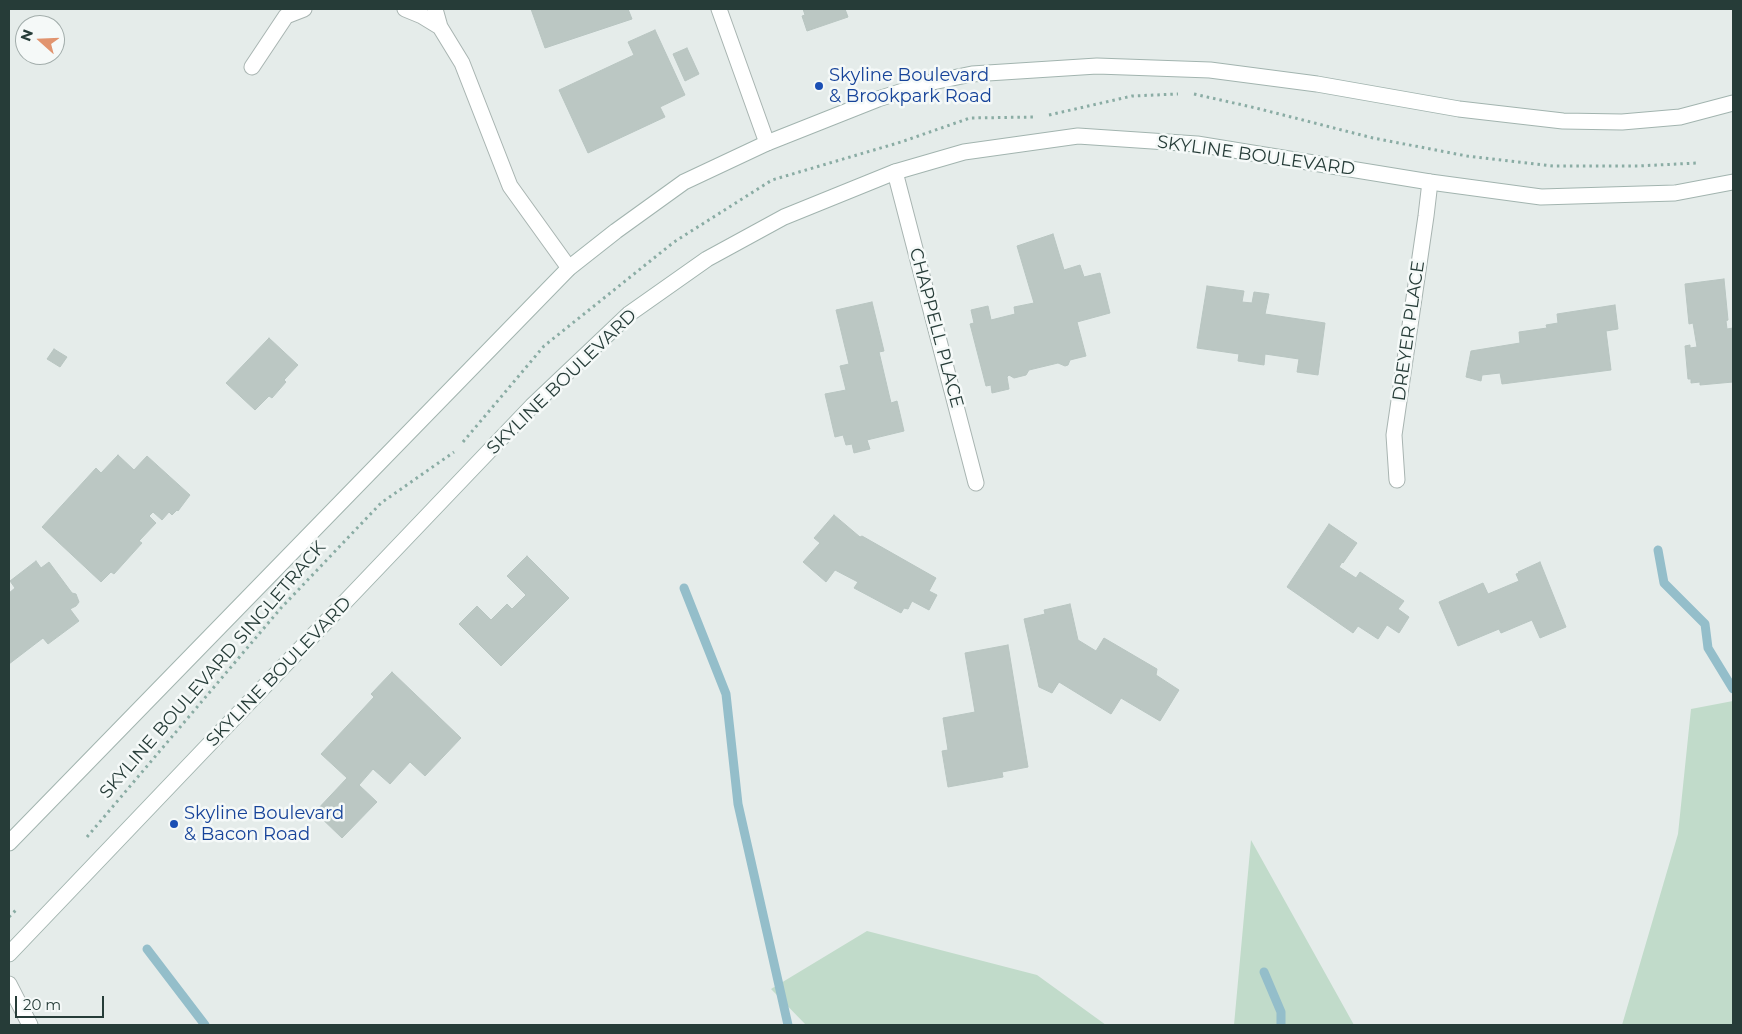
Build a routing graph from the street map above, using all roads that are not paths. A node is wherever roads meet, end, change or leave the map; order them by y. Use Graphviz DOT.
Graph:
graph roads {
  1 [pos="304,9"];
  2 [pos="405,9"];
  3 [pos="434,9"];
  4 [pos="719,9"];
  5 [pos="282,12"];
  6 [pos="440,27"];
  7 [pos="252,67"];
  8 [pos="1733,103"];
  9 [pos="767,143"];
  10 [pos="895,172"];
  11 [pos="1430,182"];
  12 [pos="1733,182"];
  13 [pos="569,268"];
  14 [pos="1397,480"];
  15 [pos="976,483"];
  16 [pos="9,843"];
  17 [pos="9,954"];
  18 [pos="9,984"];
  19 [pos="30,1025"];
  1 -- 5 [label="main road"];
  2 -- 6 [label="main road"];
  3 -- 6 [label="main road"];
  4 -- 9 [label="main road"];
  5 -- 7 [label="main road"];
  6 -- 13 [label="main road"];
  8 -- 9 [label="main road"];
  9 -- 13 [label="main road"];
  10 -- 11 [label="main road, SKYLINE BOULEVARD"];
  10 -- 15 [label="main road, CHAPPELL PLACE"];
  10 -- 17 [label="main road, SKYLINE BOULEVARD"];
  11 -- 12 [label="main road, SKYLINE BOULEVARD"];
  11 -- 14 [label="main road, DREYER PLACE"];
  13 -- 16 [label="main road"];
  18 -- 19 [label="main road"];
}
